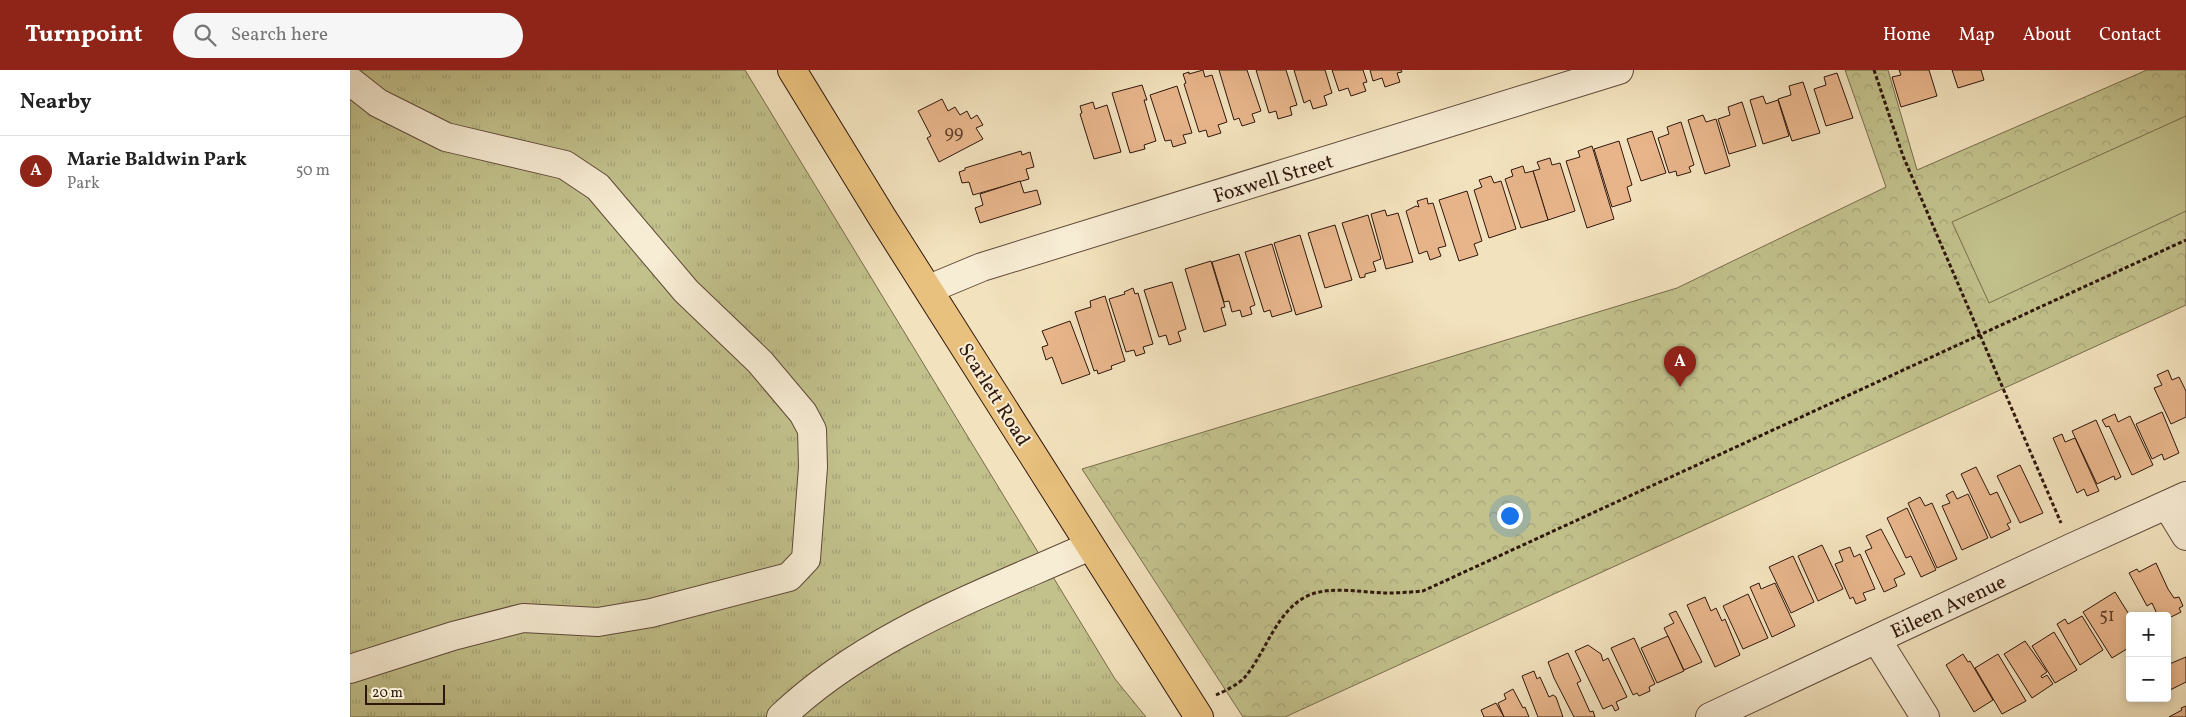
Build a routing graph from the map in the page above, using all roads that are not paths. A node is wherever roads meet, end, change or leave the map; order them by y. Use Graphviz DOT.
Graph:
graph roads {
  1 [pos="792,70"];
  2 [pos="1619,70"];
  3 [pos="350,81"];
  4 [pos="929,289"];
  5 [pos="2176,501"];
  6 [pos="2186,536"];
  7 [pos="1090,546"];
  8 [pos="1877,640"];
  9 [pos="350,669"];
  10 [pos="781,717"];
  11 [pos="1199,717"];
  12 [pos="1710,717"];
  13 [pos="1925,717"];
  1 -- 4 [label="main road, Scarlett Road"];
  2 -- 4 [label="street, Foxwell Street"];
  3 -- 9 [label="street"];
  4 -- 7 [label="main road, Scarlett Road"];
  5 -- 6 [label="street"];
  5 -- 8 [label="street, Eileen Avenue"];
  7 -- 10 [label="street"];
  7 -- 11 [label="main road, Scarlett Road"];
  8 -- 12 [label="street, Eileen Avenue"];
  8 -- 13 [label="street"];
}
